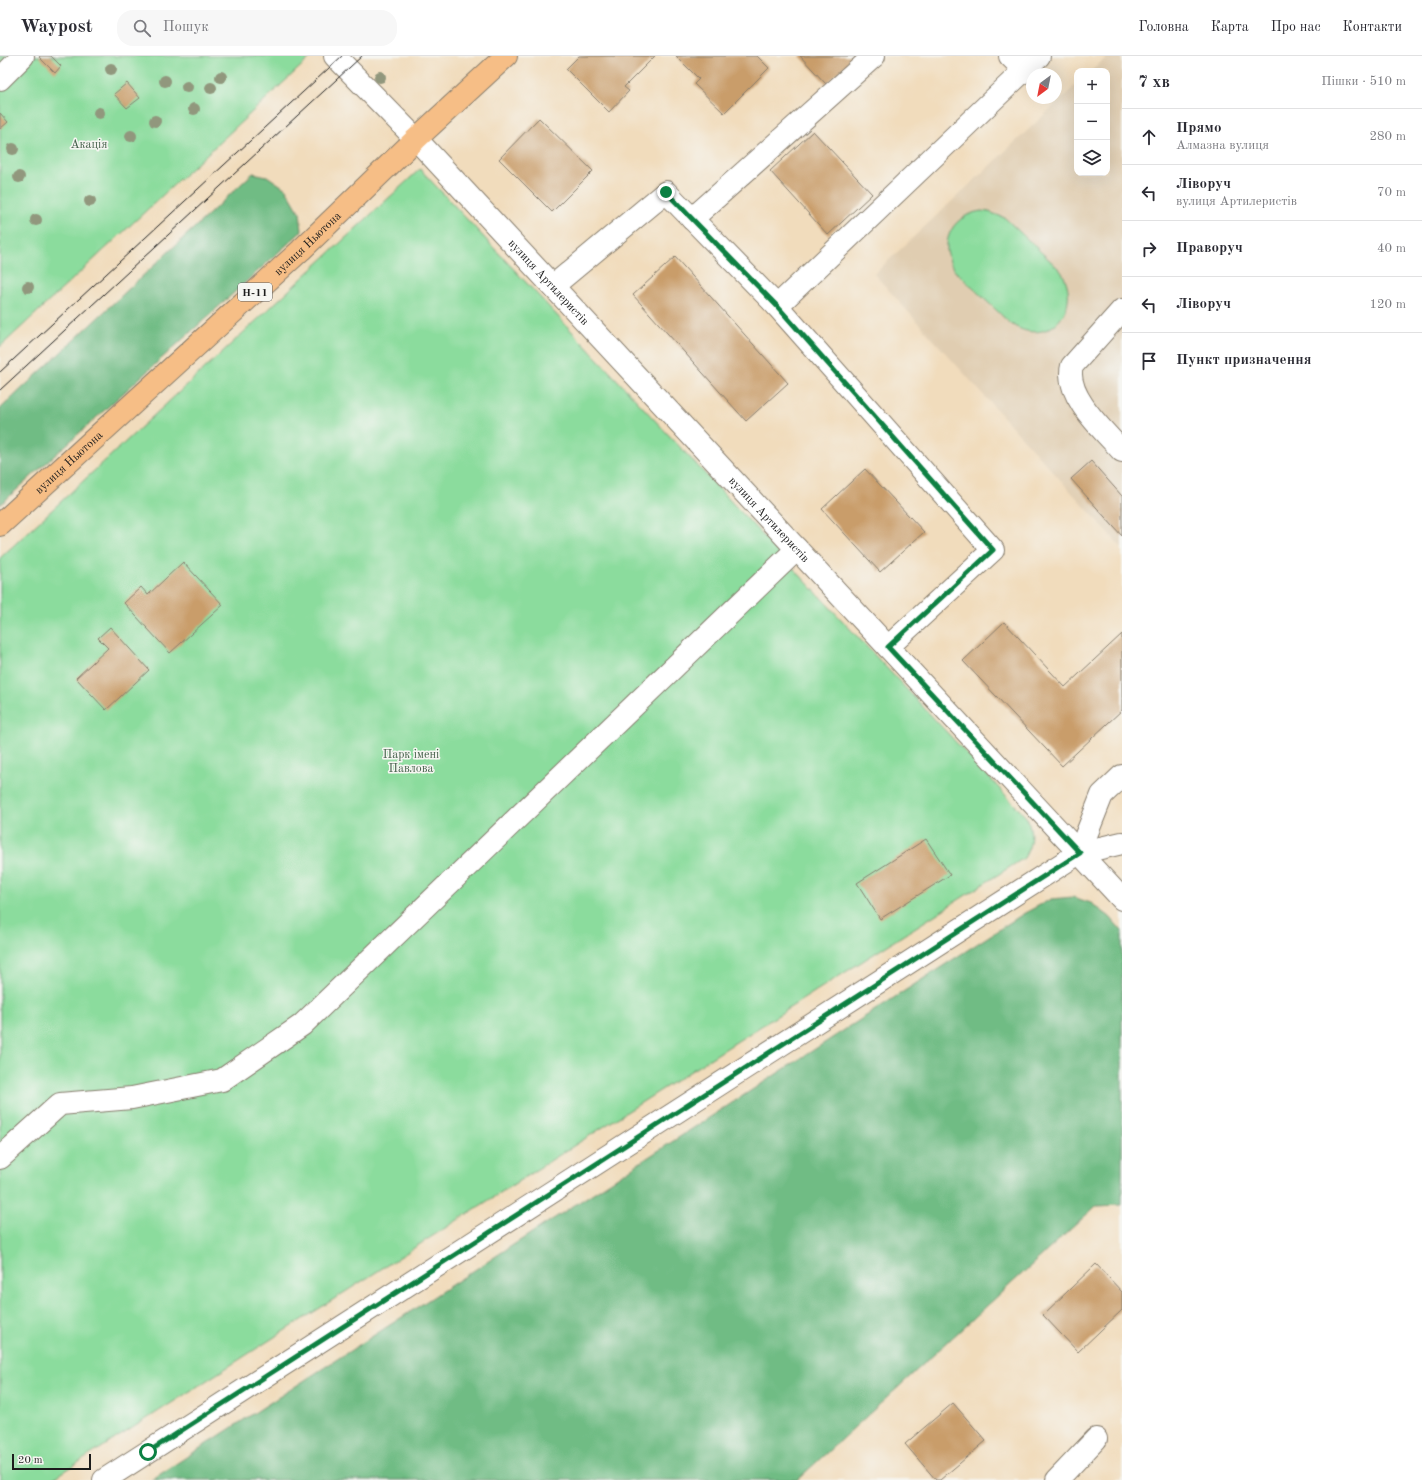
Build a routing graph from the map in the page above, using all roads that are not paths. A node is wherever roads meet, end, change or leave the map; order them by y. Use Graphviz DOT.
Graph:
graph roads {
  1 [pos="23,56"];
  2 [pos="335,56"];
  3 [pos="506,56"];
  4 [pos="874,56"];
  5 [pos="1024,61"];
  6 [pos="0,79"];
  7 [pos="416,139"];
  8 [pos="692,219"];
  9 [pos="553,286"];
  10 [pos="777,306"];
  11 [pos="1122,310"];
  12 [pos="1122,451"];
  13 [pos="0,525"];
  14 [pos="797,549"];
  15 [pos="888,647"];
  16 [pos="1122,776"];
  17 [pos="1122,843"];
  18 [pos="1080,853"];
  19 [pos="1122,899"];
  20 [pos="0,1158"];
  21 [pos="1096,1439"];
  22 [pos="104,1480"];
  23 [pos="1057,1480"];
  1 -- 6 [label="street"];
  2 -- 7 [label="street, вулиця Артилеристів"];
  3 -- 7 [label="main road, вулиця Ньютона / Н-11"];
  4 -- 8 [label="street"];
  5 -- 10 [label="street"];
  7 -- 9 [label="street, вулиця Артилеристів"];
  7 -- 13 [label="main road, вулиця Ньютона / Н-11"];
  8 -- 9 [label="street"];
  8 -- 10 [label="street"];
  9 -- 14 [label="street, вулиця Артилеристів"];
  10 -- 15 [label="street"];
  11 -- 12 [label="street"];
  14 -- 15 [label="street, вулиця Артилеристів"];
  14 -- 20 [label="street"];
  15 -- 18 [label="street, вулиця Артилеристів"];
  16 -- 18 [label="street"];
  17 -- 18 [label="street"];
  18 -- 19 [label="street, вулиця Артилеристів"];
  18 -- 22 [label="street"];
  21 -- 23 [label="street"];
}
